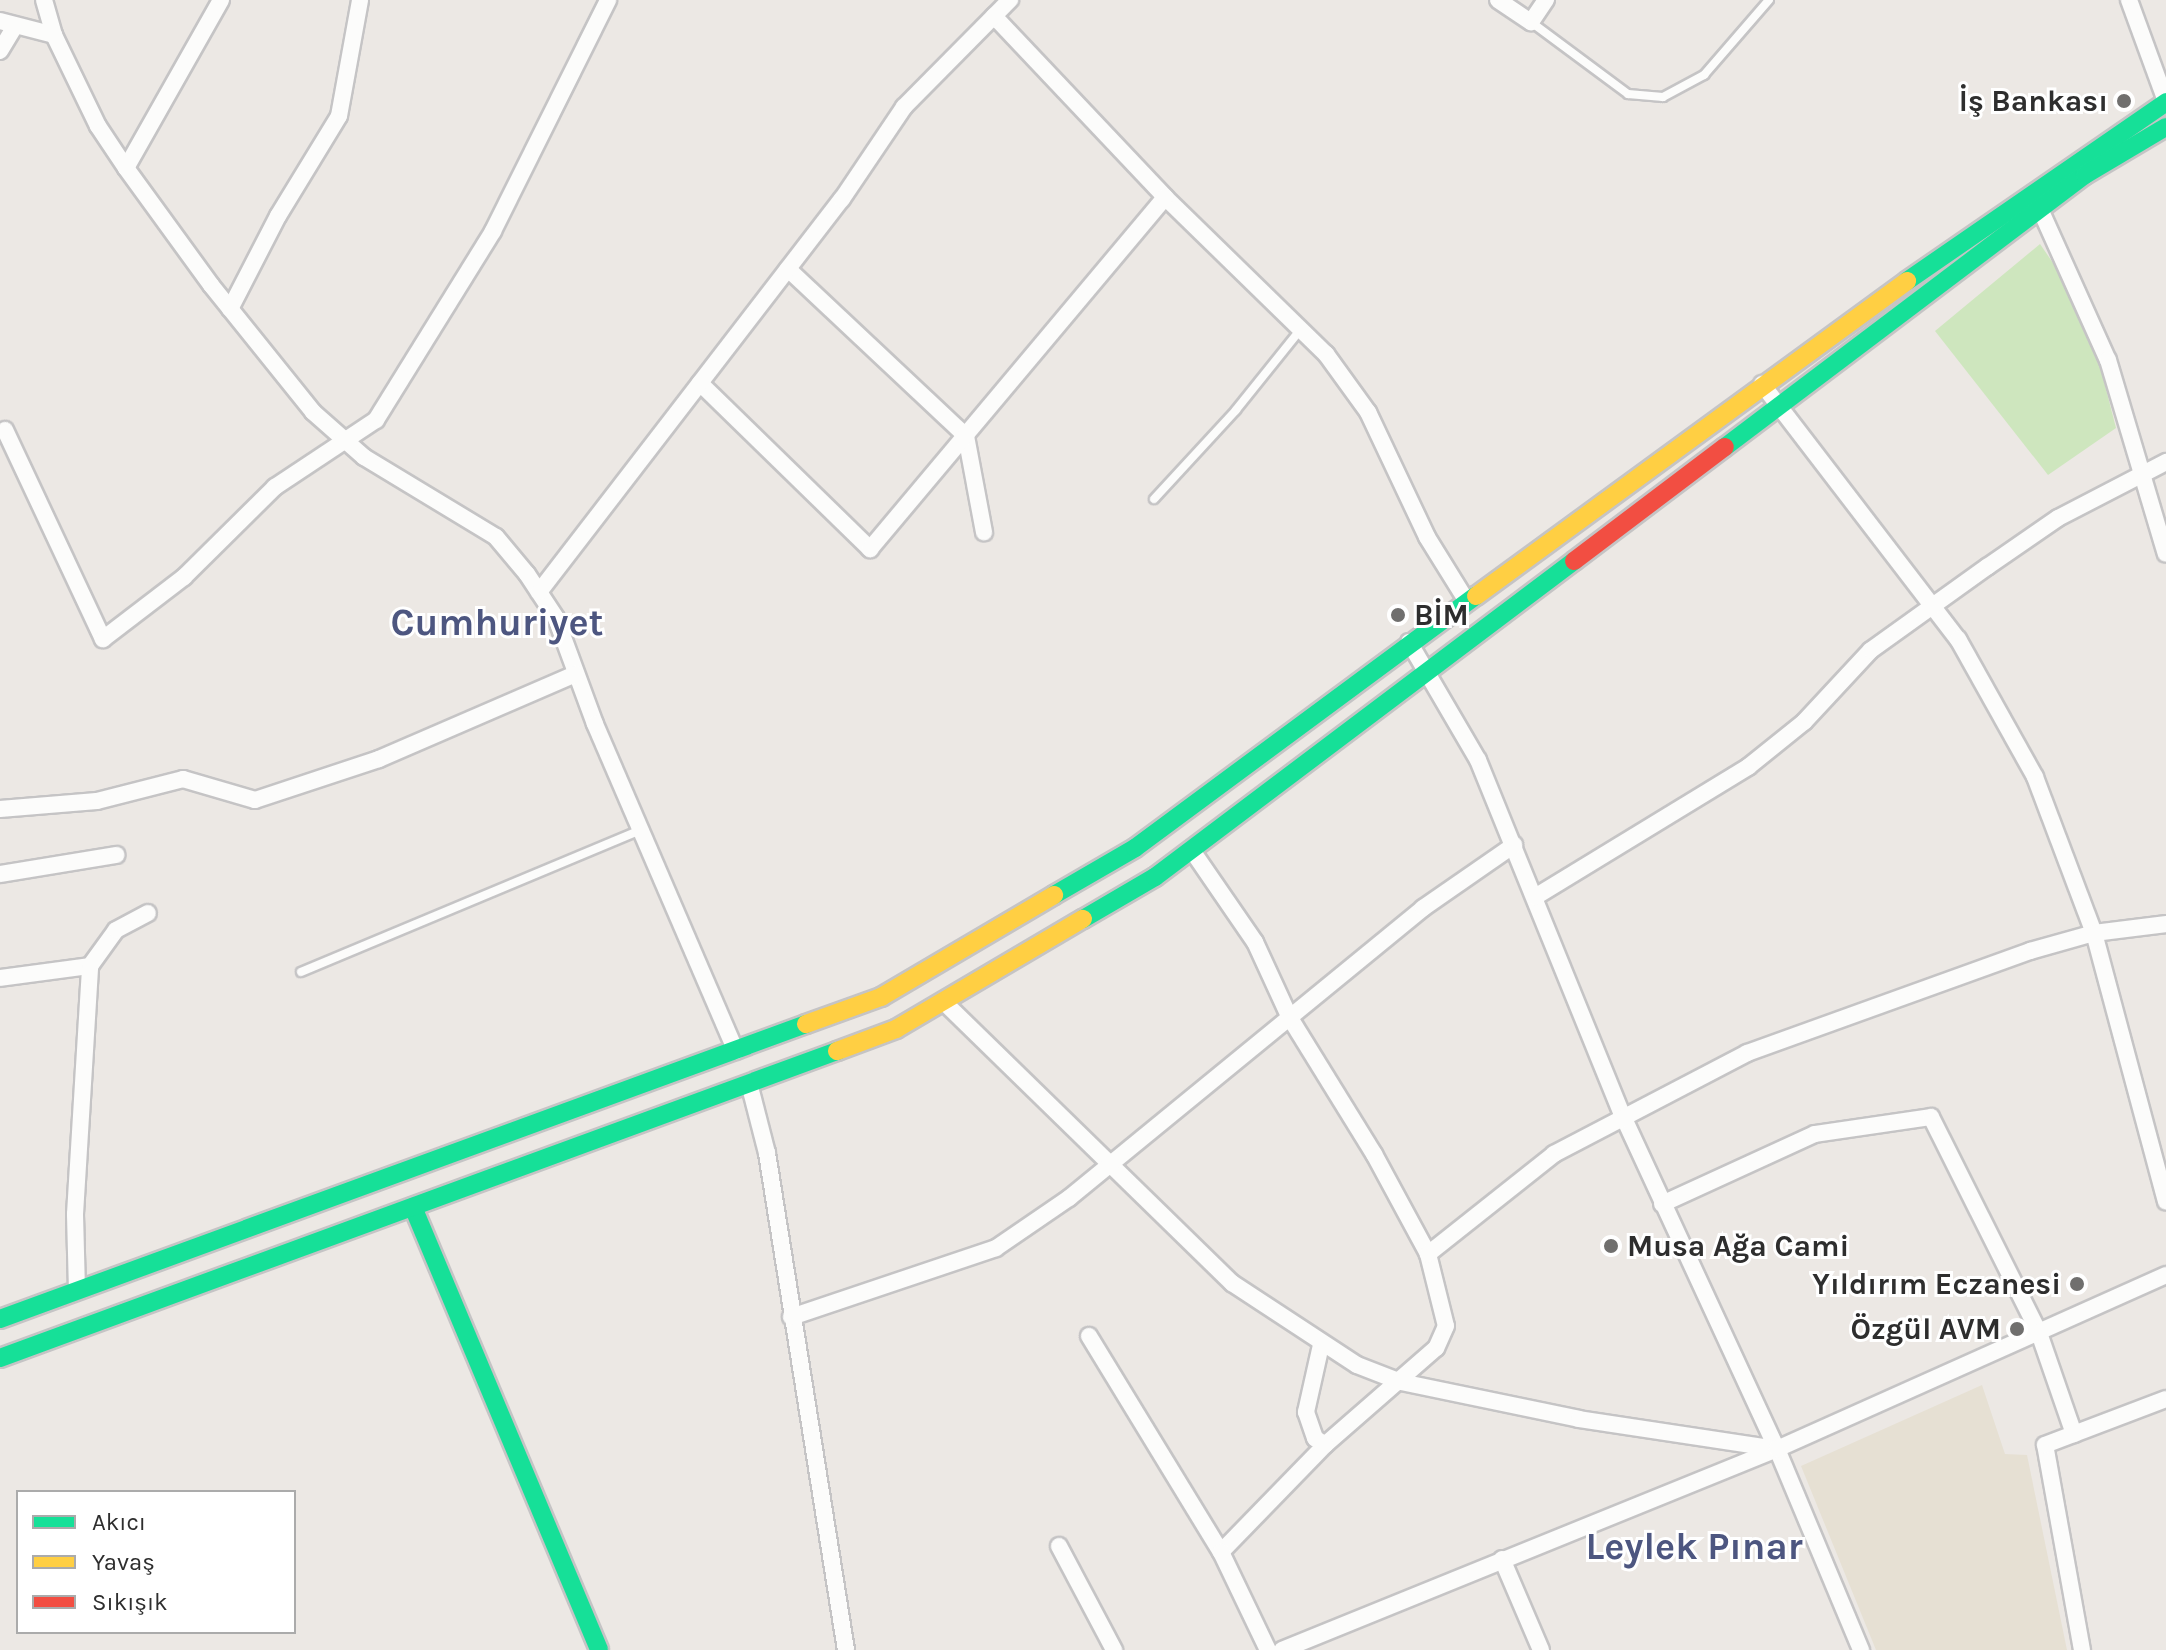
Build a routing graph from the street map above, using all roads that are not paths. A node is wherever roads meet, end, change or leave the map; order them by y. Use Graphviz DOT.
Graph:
graph roads {
  1 [pos="44,0"];
  2 [pos="221,0"];
  3 [pos="360,0"];
  4 [pos="608,0"];
  5 [pos="1010,0"];
  6 [pos="1498,0"];
  7 [pos="1546,0"];
  8 [pos="1769,0"];
  9 [pos="2129,0"];
  10 [pos="994,16"];
  11 [pos="1531,22"];
  12 [pos="7,25"];
  13 [pos="54,35"];
  14 [pos="0,51"];
  15 [pos="2166,102"];
  16 [pos="2166,127"];
  17 [pos="126,168"];
  18 [pos="1165,197"];
  19 [pos="2040,209"];
  20 [pos="788,269"];
  21 [pos="230,309"];
  22 [pos="1302,328"];
  23 [pos="700,383"];
  24 [pos="1762,384"];
  25 [pos="1777,408"];
  26 [pos="5,430"];
  27 [pos="966,436"];
  28 [pos="344,442"];
  29 [pos="2166,462"];
  30 [pos="2141,473"];
  31 [pos="1154,499"];
  32 [pos="984,532"];
  33 [pos="2166,554"];
  34 [pos="539,592"];
  35 [pos="1466,600"];
  36 [pos="1934,608"];
  37 [pos="1409,642"];
  38 [pos="1429,673"];
  39 [pos="575,674"];
  40 [pos="0,809"];
  41 [pos="641,830"];
  42 [pos="1514,845"];
  43 [pos="1191,849"];
  44 [pos="116,855"];
  45 [pos="0,874"];
  46 [pos="1535,897"];
  47 [pos="148,913"];
  48 [pos="2166,924"];
  49 [pos="2094,933"];
  50 [pos="90,966"];
  51 [pos="301,972"];
  52 [pos="0,978"];
  53 [pos="943,1001"];
  54 [pos="1290,1018"];
  55 [pos="736,1051"];
  56 [pos="749,1083"];
  57 [pos="1622,1114"];
  58 [pos="1108,1166"];
  59 [pos="2166,1201"];
  60 [pos="1662,1204"];
  61 [pos="413,1207"];
  62 [pos="1428,1254"];
  63 [pos="2166,1275"];
  64 [pos="77,1291"];
  65 [pos="791,1317"];
  66 [pos="0,1319"];
  67 [pos="2039,1333"];
  68 [pos="1089,1336"];
  69 [pos="1321,1345"];
  70 [pos="0,1358"];
  71 [pos="1401,1382"];
  72 [pos="2166,1399"];
  73 [pos="2074,1434"];
  74 [pos="1325,1445"];
  75 [pos="1777,1449"];
  76 [pos="1059,1546"];
  77 [pos="1221,1552"];
  78 [pos="1502,1559"];
  79 [pos="599,1650"];
  80 [pos="846,1650"];
  81 [pos="1114,1650"];
  82 [pos="1268,1650"];
  83 [pos="1282,1650"];
  84 [pos="1541,1650"];
  85 [pos="1861,1650"];
  86 [pos="2082,1650"];
  1 -- 13 [label="street"];
  2 -- 17 [label="street"];
  3 -- 21 [label="street"];
  4 -- 28 [label="street"];
  5 -- 10 [label="street"];
  6 -- 11 [label="street"];
  7 -- 11 [label="street"];
  8 -- 11 [label="lane"];
  9 -- 15 [label="street"];
  10 -- 18 [label="street"];
  10 -- 20 [label="street"];
  12 -- 13 [label="street"];
  12 -- 14 [label="street"];
  13 -- 17 [label="street"];
  15 -- 24 [label="main road"];
  16 -- 19 [label="main road"];
  17 -- 21 [label="street"];
  18 -- 22 [label="street"];
  18 -- 27 [label="street"];
  19 -- 25 [label="main road"];
  19 -- 30 [label="street"];
  20 -- 23 [label="street"];
  20 -- 27 [label="street"];
  21 -- 28 [label="street"];
  22 -- 31 [label="lane"];
  22 -- 35 [label="street"];
  23 -- 27 [label="street"];
  23 -- 34 [label="street"];
  24 -- 25 [label="street"];
  24 -- 35 [label="main road"];
  25 -- 36 [label="street"];
  25 -- 38 [label="main road"];
  26 -- 28 [label="street"];
  27 -- 32 [label="street"];
  28 -- 34 [label="street"];
  29 -- 30 [label="street"];
  30 -- 33 [label="street"];
  30 -- 36 [label="street"];
  34 -- 39 [label="street"];
  35 -- 37 [label="main road"];
  36 -- 46 [label="street"];
  36 -- 49 [label="street"];
  37 -- 38 [label="street"];
  37 -- 55 [label="main road"];
  38 -- 42 [label="street"];
  38 -- 43 [label="main road"];
  39 -- 40 [label="street"];
  39 -- 41 [label="street"];
  41 -- 51 [label="lane"];
  41 -- 55 [label="street"];
  42 -- 46 [label="street"];
  42 -- 54 [label="street"];
  43 -- 53 [label="main road"];
  43 -- 54 [label="street"];
  44 -- 45 [label="street"];
  46 -- 57 [label="street"];
  47 -- 50 [label="street"];
  48 -- 49 [label="street"];
  49 -- 57 [label="street"];
  49 -- 59 [label="street"];
  50 -- 52 [label="street"];
  50 -- 64 [label="street"];
  53 -- 56 [label="main road"];
  53 -- 58 [label="street"];
  54 -- 58 [label="street"];
  54 -- 62 [label="street"];
  55 -- 64 [label="main road"];
  56 -- 61 [label="main road"];
  56 -- 65 [label="street"];
  57 -- 60 [label="street"];
  57 -- 62 [label="street"];
  58 -- 65 [label="street"];
  58 -- 69 [label="street"];
  60 -- 67 [label="street"];
  60 -- 75 [label="street"];
  61 -- 70 [label="main road"];
  61 -- 79 [label="main road"];
  62 -- 71 [label="street"];
  63 -- 67 [label="street"];
  64 -- 66 [label="main road"];
  65 -- 80 [label="street"];
  67 -- 73 [label="street"];
  67 -- 75 [label="street"];
  68 -- 77 [label="street"];
  69 -- 71 [label="street"];
  69 -- 74 [label="street"];
  71 -- 74 [label="street"];
  71 -- 75 [label="street"];
  72 -- 73 [label="street"];
  73 -- 86 [label="street"];
  74 -- 77 [label="street"];
  75 -- 78 [label="street"];
  75 -- 85 [label="street"];
  76 -- 81 [label="street"];
  77 -- 82 [label="street"];
  78 -- 83 [label="street"];
  78 -- 84 [label="street"];
}
